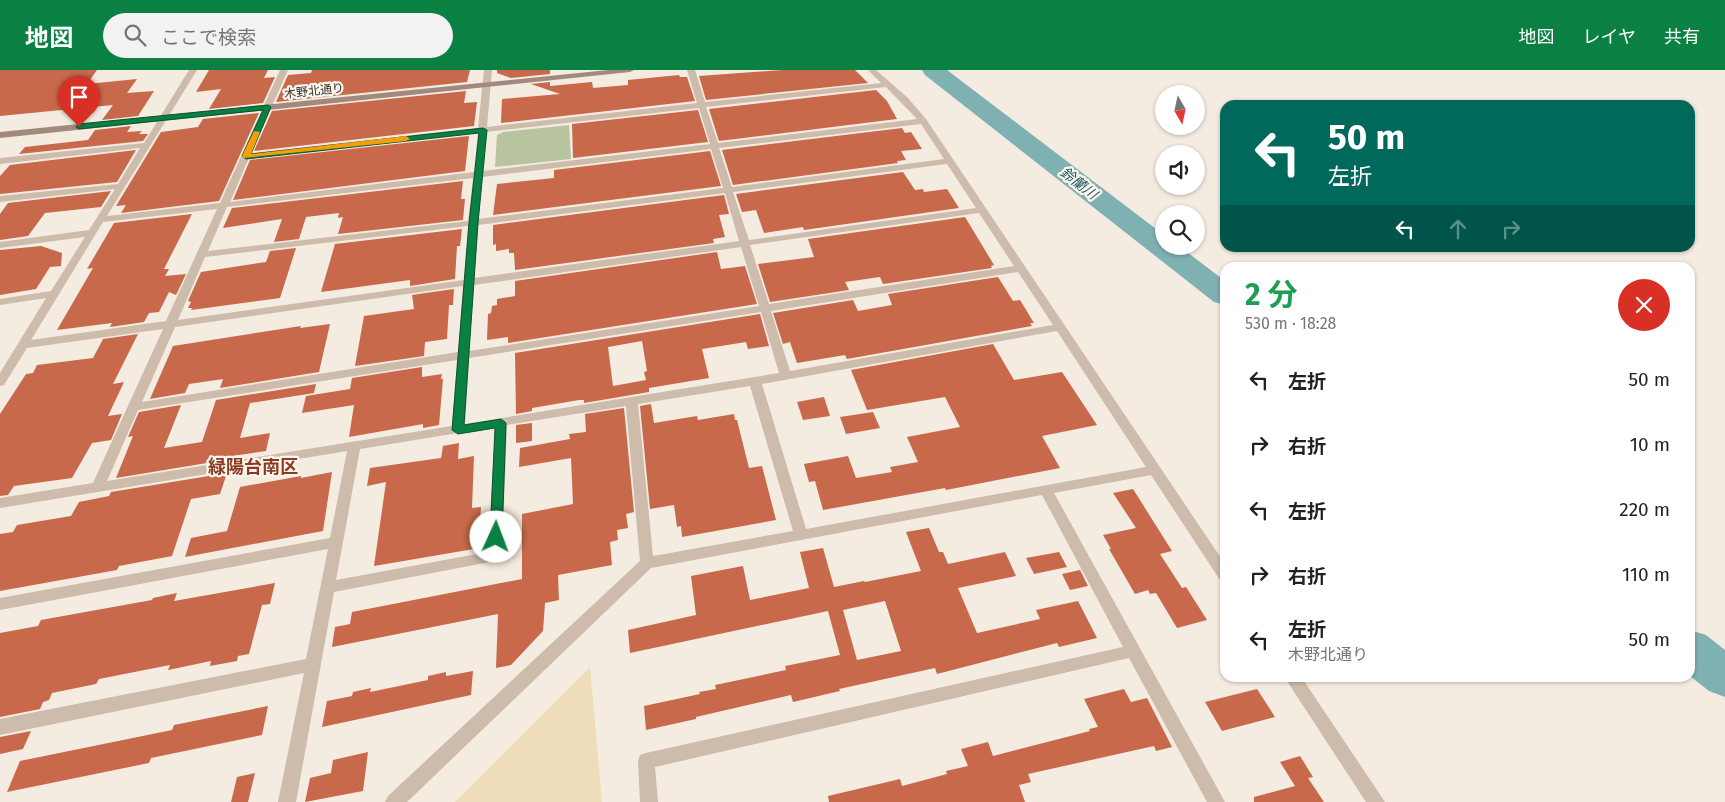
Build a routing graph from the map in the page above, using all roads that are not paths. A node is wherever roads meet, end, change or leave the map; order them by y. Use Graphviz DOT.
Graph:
graph roads {
  1 [pos="193,70"];
  2 [pos="284,70"];
  3 [pos="488,70"];
  4 [pos="630,70"];
  5 [pos="691,70"];
  6 [pos="872,70"];
  7 [pos="889,84"];
  8 [pos="487,85"];
  9 [pos="702,106"];
  10 [pos="268,107"];
  11 [pos="163,118"];
  12 [pos="923,121"];
  13 [pos="483,130"];
  14 [pos="0,135"];
  15 [pos="146,145"];
  16 [pos="715,147"];
  17 [pos="246,156"];
  18 [pos="949,160"];
  19 [pos="0,162"];
  20 [pos="480,175"];
  21 [pos="121,186"];
  22 [pos="729,190"];
  23 [pos="0,199"];
  24 [pos="224,206"];
  25 [pos="981,210"];
  26 [pos="100,220"];
  27 [pos="474,223"];
  28 [pos="92,233"];
  29 [pos="745,243"];
  30 [pos="0,245"];
  31 [pos="202,255"];
  32 [pos="1022,268"];
  33 [pos="469,282"];
  34 [pos="54,294"];
  35 [pos="0,302"];
  36 [pos="765,308"];
  37 [pos="171,324"];
  38 [pos="1061,327"];
  39 [pos="23,344"];
  40 [pos="464,356"];
  41 [pos="786,376"];
  42 [pos="755,381"];
  43 [pos="0,382"];
  44 [pos="632,402"];
  45 [pos="133,407"];
  46 [pos="501,423"];
  47 [pos="458,430"];
  48 [pos="354,447"];
  49 [pos="1154,470"];
  50 [pos="98,487"];
  51 [pos="1046,491"];
  52 [pos="0,503"];
  53 [pos="801,536"];
  54 [pos="336,542"];
  55 [pos="648,563"];
  56 [pos="1220,569"];
  57 [pos="328,586"];
  58 [pos="0,604"];
  59 [pos="1134,651"];
  60 [pos="313,664"];
  61 [pos="1296,682"];
  62 [pos="0,727"];
  63 [pos="287,802"];
  64 [pos="394,802"];
  65 [pos="650,802"];
  66 [pos="1216,802"];
  67 [pos="1376,802"];
  1 -- 11 [label="street"];
  2 -- 10 [label="street"];
  3 -- 8 [label="street"];
  4 -- 8 [label="street, 木野北通り"];
  5 -- 9 [label="street"];
  6 -- 7 [label="street"];
  7 -- 9 [label="street"];
  7 -- 12 [label="street"];
  8 -- 10 [label="street, 木野北通り"];
  8 -- 13 [label="street"];
  9 -- 13 [label="street"];
  9 -- 16 [label="street"];
  10 -- 11 [label="street, 木野北通り"];
  10 -- 17 [label="street"];
  11 -- 14 [label="street, 木野北通り"];
  11 -- 15 [label="street"];
  12 -- 16 [label="street"];
  12 -- 18 [label="street"];
  13 -- 17 [label="street"];
  13 -- 20 [label="street"];
  15 -- 19 [label="street"];
  15 -- 21 [label="street"];
  16 -- 20 [label="street"];
  16 -- 22 [label="street"];
  17 -- 24 [label="street"];
  18 -- 22 [label="street"];
  18 -- 25 [label="street"];
  20 -- 24 [label="street"];
  20 -- 27 [label="street"];
  21 -- 23 [label="street"];
  21 -- 26 [label="street"];
  22 -- 27 [label="street"];
  22 -- 29 [label="street"];
  24 -- 26 [label="street"];
  24 -- 31 [label="street"];
  25 -- 29 [label="street"];
  25 -- 32 [label="street"];
  26 -- 28 [label="street"];
  27 -- 31 [label="street"];
  27 -- 33 [label="street"];
  28 -- 30 [label="street"];
  28 -- 34 [label="street"];
  29 -- 33 [label="street"];
  29 -- 36 [label="street"];
  31 -- 37 [label="street"];
  32 -- 36 [label="street"];
  32 -- 38 [label="street"];
  33 -- 37 [label="street"];
  33 -- 40 [label="street"];
  34 -- 35 [label="street"];
  34 -- 39 [label="street"];
  36 -- 40 [label="street"];
  36 -- 41 [label="street"];
  37 -- 39 [label="street"];
  37 -- 45 [label="street"];
  38 -- 41 [label="street"];
  38 -- 49 [label="street"];
  39 -- 43 [label="street"];
  40 -- 45 [label="street"];
  40 -- 47 [label="street"];
  41 -- 42 [label="street"];
  42 -- 44 [label="street"];
  42 -- 53 [label="street"];
  44 -- 46 [label="street"];
  44 -- 55 [label="street"];
  45 -- 50 [label="street"];
  46 -- 47 [label="street"];
  46 -- 57 [label="street"];
  47 -- 48 [label="street"];
  48 -- 50 [label="street"];
  48 -- 54 [label="street"];
  49 -- 51 [label="street"];
  49 -- 56 [label="street"];
  50 -- 52 [label="street"];
  51 -- 53 [label="street"];
  51 -- 59 [label="street"];
  53 -- 55 [label="street"];
  54 -- 57 [label="street"];
  54 -- 58 [label="street"];
  55 -- 64 [label="street"];
  57 -- 60 [label="street"];
  59 -- 65 [label="street"];
  59 -- 66 [label="street"];
  60 -- 62 [label="street"];
  60 -- 63 [label="street"];
  61 -- 67 [label="street"];
}
